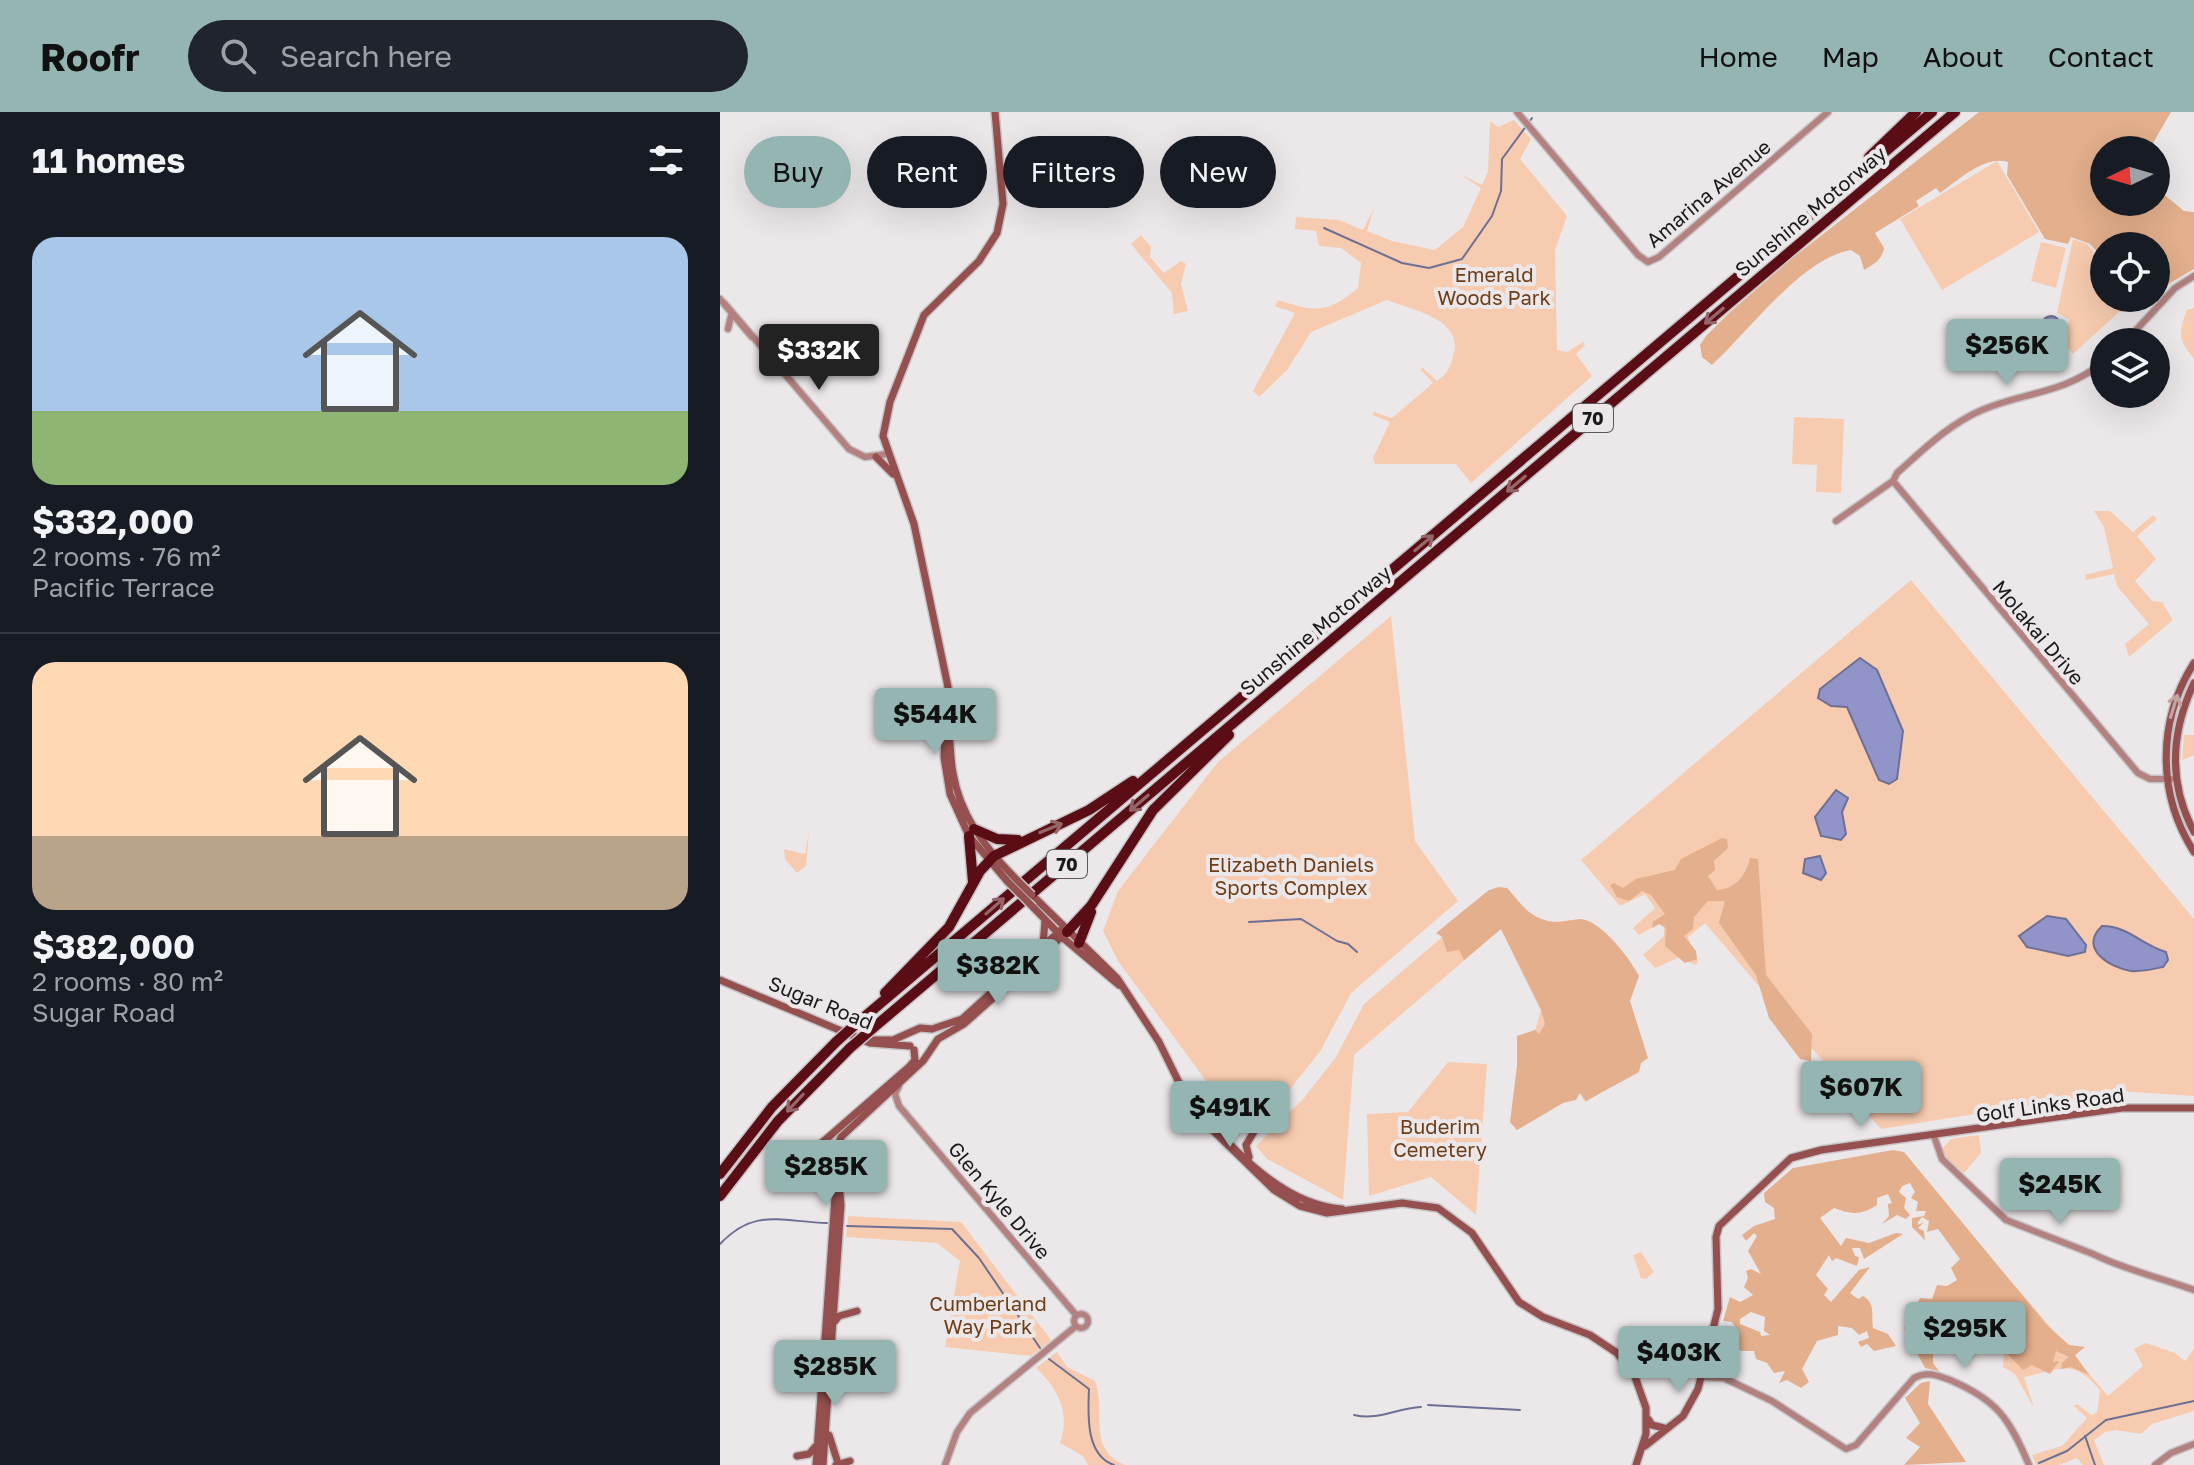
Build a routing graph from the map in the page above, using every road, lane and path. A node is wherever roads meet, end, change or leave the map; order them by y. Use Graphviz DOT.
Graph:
graph roads {
  1 [pos="995,112"];
  2 [pos="1517,112"];
  3 [pos="1828,112"];
  4 [pos="1916,112"];
  5 [pos="1932,112"];
  6 [pos="1955,112"];
  7 [pos="1966,112"];
  8 [pos="1923,139"];
  9 [pos="1846,185"];
  10 [pos="2194,276"];
  11 [pos="722,301"];
  12 [pos="731,316"];
  13 [pos="2138,328"];
  14 [pos="749,335"];
  15 [pos="2090,370"];
  16 [pos="887,454"];
  17 [pos="876,457"];
  18 [pos="894,476"];
  19 [pos="1893,481"];
  20 [pos="1836,521"];
  21 [pos="2194,663"];
  22 [pos="2194,683"];
  23 [pos="1263,698"];
  24 [pos="1214,720"];
  25 [pos="2171,779"];
  26 [pos="2194,832"];
  27 [pos="971,833"];
  28 [pos="1020,841"];
  29 [pos="2194,852"];
  30 [pos="991,858"];
  31 [pos="973,884"];
  32 [pos="1036,905"];
  33 [pos="1091,906"];
  34 [pos="1045,920"];
  35 [pos="1062,933"];
  36 [pos="1077,946"];
  37 [pos="1046,947"];
  38 [pos="720,980"];
  39 [pos="872,1011"];
  40 [pos="932,1029"];
  41 [pos="855,1030"];
  42 [pos="911,1033"];
  43 [pos="872,1035"];
  44 [pos="938,1039"];
  45 [pos="912,1048"];
  46 [pos="930,1050"];
  47 [pos="902,1081"];
  48 [pos="1186,1098"];
  49 [pos="879,1101"];
  50 [pos="899,1106"];
  51 [pos="2194,1108"];
  52 [pos="1255,1130"];
  53 [pos="1934,1136"];
  54 [pos="822,1145"];
  55 [pos="836,1151"];
  56 [pos="837,1162"];
  57 [pos="1255,1165"];
  58 [pos="824,1173"];
  59 [pos="720,1174"];
  60 [pos="720,1196"];
  61 [pos="1352,1210"];
  62 [pos="2194,1290"];
  63 [pos="832,1307"];
  64 [pos="857,1311"];
  65 [pos="1076,1315"];
  66 [pos="833,1324"];
  67 [pos="1076,1326"];
  68 [pos="1630,1369"];
  69 [pos="1702,1372"];
  70 [pos="827,1409"];
  71 [pos="1647,1417"];
  72 [pos="1665,1429"];
  73 [pos="1644,1432"];
  74 [pos="817,1444"];
  75 [pos="2194,1444"];
  76 [pos="1642,1451"];
  77 [pos="850,1461"];
  78 [pos="836,1462"];
  79 [pos="814,1465"];
  80 [pos="823,1465"];
  81 [pos="945,1465"];
  82 [pos="1634,1465"];
  83 [pos="2029,1465"];
  84 [pos="2155,1465"];
  1 -- 16 [label="main road"];
  2 -- 3 [label="street, Amarina Avenue"];
  4 -- 9 [label="highway, 70"];
  5 -- 9 [label="highway, Sunshine Motorway"];
  6 -- 8 [label="highway, Sunshine Motorway"];
  7 -- 8 [label="highway, 70"];
  8 -- 23 [label="highway, Sunshine Motorway / 70, one-way"];
  24 -- 9 [label="highway, Sunshine Motorway / 70, one-way"];
  10 -- 13 [label="street"];
  11 -- 12 [label="street"];
  11 -- 14 [label="street"];
  12 -- 14 [label="street"];
  12 -- 14 [label="street"];
  14 -- 17 [label="street"];
  15 -- 19 [label="street"];
  16 -- 17 [label="street"];
  16 -- 18 [label="main road"];
  17 -- 18 [label="main road"];
  18 -- 27 [label="main road"];
  19 -- 20 [label="street"];
  19 -- 25 [label="street, Molakai Drive"];
  25 -- 21 [label="main road, one-way"];
  22 -- 25 [label="main road"];
  23 -- 33 [label="highway"];
  23 -- 43 [label="highway, Sunshine Motorway / 70, one-way"];
  28 -- 24 [label="highway, one-way"];
  39 -- 24 [label="highway, Sunshine Motorway / 70, one-way"];
  25 -- 26 [label="main road"];
  25 -- 29 [label="main road"];
  27 -- 28 [label="highway"];
  27 -- 30 [label="main road"];
  27 -- 31 [label="highway"];
  28 -- 30 [label="highway"];
  30 -- 31 [label="highway"];
  30 -- 32 [label="main road, bridge"];
  31 -- 39 [label="highway"];
  32 -- 34 [label="main road"];
  32 -- 35 [label="main road"];
  33 -- 35 [label="highway"];
  33 -- 36 [label="highway"];
  34 -- 35 [label="main road"];
  34 -- 37 [label="main road"];
  35 -- 36 [label="main road"];
  35 -- 37 [label="main road"];
  36 -- 37 [label="main road"];
  36 -- 48 [label="main road"];
  37 -- 40 [label="main road"];
  37 -- 44 [label="main road"];
  38 -- 41 [label="main road, Sugar Road"];
  39 -- 41 [label="highway, Sunshine Motorway / 70"];
  40 -- 42 [label="main road"];
  40 -- 44 [label="main road"];
  41 -- 43 [label="street, Sugar Road"];
  41 -- 45 [label="main road"];
  41 -- 59 [label="highway, Sunshine Motorway / 70, bridge"];
  42 -- 43 [label="main road, Sugar Road"];
  42 -- 45 [label="main road"];
  43 -- 60 [label="highway, Sunshine Motorway / 70, one-way, bridge"];
  44 -- 46 [label="main road"];
  45 -- 46 [label="main road"];
  45 -- 54 [label="main road"];
  46 -- 47 [label="main road"];
  47 -- 49 [label="main road"];
  47 -- 50 [label="street"];
  48 -- 57 [label="main road"];
  48 -- 61 [label="main road"];
  49 -- 50 [label="street"];
  49 -- 55 [label="main road"];
  50 -- 65 [label="street, Glen Kyle Drive"];
  51 -- 53 [label="main road, Golf Links Road"];
  52 -- 57 [label="main road"];
  53 -- 62 [label="street"];
  53 -- 69 [label="main road, Golf Links Road"];
  54 -- 55 [label="main road"];
  54 -- 58 [label="main road"];
  55 -- 56 [label="main road"];
  56 -- 58 [label="main road"];
  56 -- 63 [label="main road"];
  57 -- 61 [label="main road"];
  58 -- 63 [label="main road"];
  61 -- 68 [label="main road"];
  63 -- 66 [label="main road"];
  63 -- 74 [label="main road"];
  64 -- 66 [label="main road"];
  65 -- 67 [label="street"];
  65 -- 67 [label="street"];
  66 -- 70 [label="main road"];
  67 -- 81 [label="street"];
  68 -- 71 [label="main road"];
  68 -- 73 [label="main road"];
  69 -- 72 [label="main road, Golf Links Road"];
  69 -- 83 [label="street"];
  70 -- 78 [label="main road"];
  70 -- 80 [label="main road"];
  71 -- 72 [label="main road"];
  71 -- 73 [label="main road"];
  72 -- 73 [label="main road"];
  72 -- 76 [label="main road, Golf Links Road"];
  73 -- 76 [label="main road"];
  73 -- 82 [label="main road"];
  74 -- 79 [label="main road"];
  74 -- 79 [label="main road"];
  75 -- 84 [label="street"];
  76 -- 82 [label="main road"];
  77 -- 78 [label="main road"];
}
